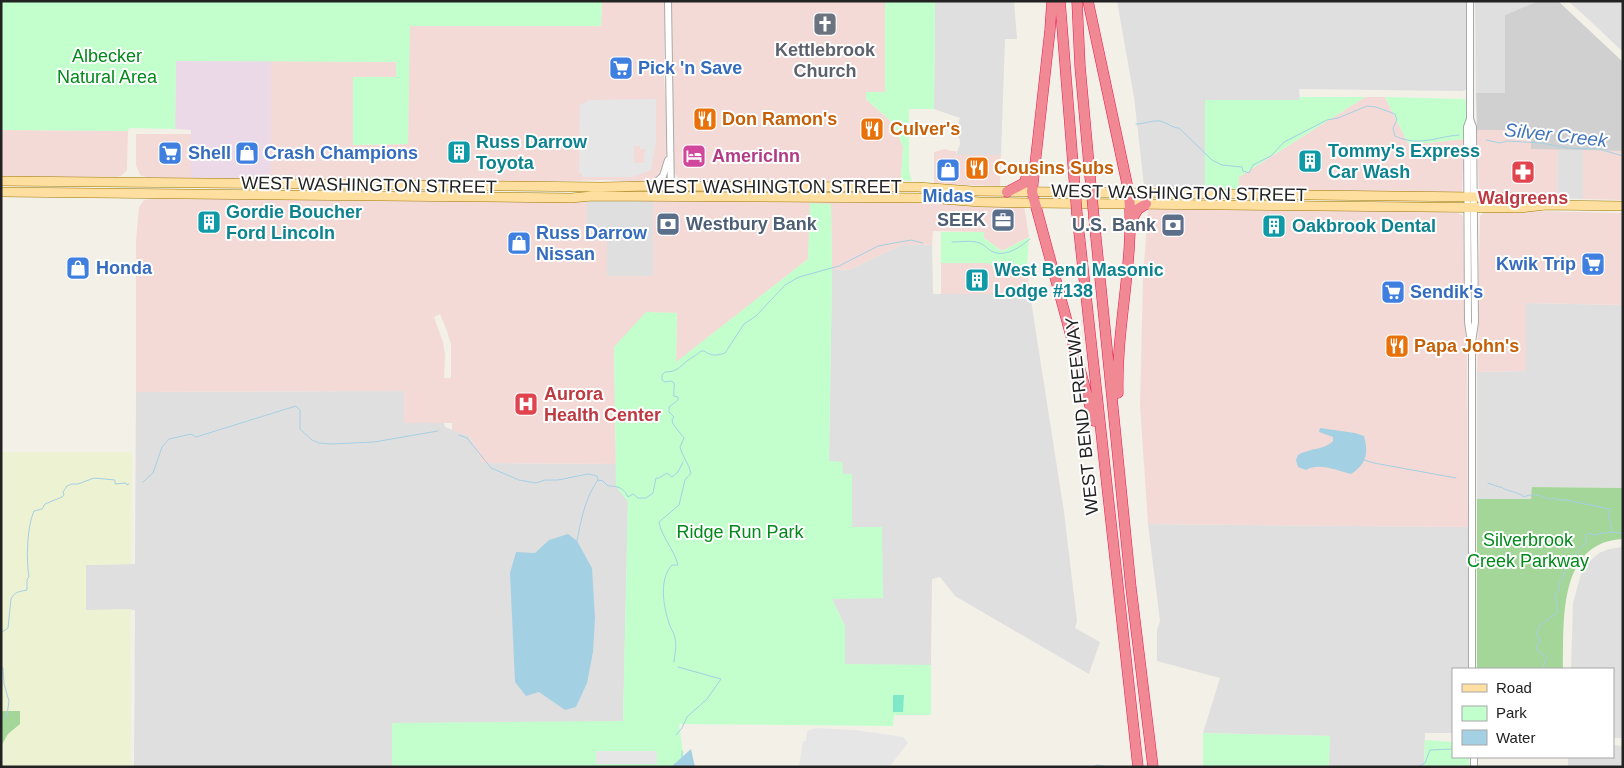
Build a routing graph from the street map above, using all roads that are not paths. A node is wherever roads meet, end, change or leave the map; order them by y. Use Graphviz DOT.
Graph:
graph roads {
  1 [pos="668,1"];
  2 [pos="1052,1"];
  3 [pos="1060,1"];
  4 [pos="1077,1"];
  5 [pos="1088,1"];
  6 [pos="1470,1"];
  7 [pos="670,154"];
  8 [pos="1034,158"];
  9 [pos="1,181"];
  10 [pos="652,186"];
  11 [pos="671,186"];
  12 [pos="1,192"];
  13 [pos="1007,192"];
  14 [pos="1032,192"];
  15 [pos="671,196"];
  16 [pos="1470,197"];
  17 [pos="1130,198"];
  18 [pos="1034,203"];
  19 [pos="1146,204"];
  20 [pos="1546,205"];
  21 [pos="1623,206"];
  22 [pos="1470,207"];
  23 [pos="1131,222"];
  24 [pos="1104,459"];
  25 [pos="1119,464"];
  26 [pos="1472,668"];
  27 [pos="1138,767"];
  28 [pos="1153,767"];
  1 -- 7 [label="street"];
  2 -- 8 [label="highway"];
  3 -- 24 [label="highway, WEST BEND FREEWAY, bridge"];
  4 -- 25 [label="highway, WEST BEND FREEWAY, bridge"];
  5 -- 17 [label="highway"];
  6 -- 16 [label="street"];
  7 -- 10 [label="street"];
  7 -- 11 [label="street"];
  8 -- 13 [label="highway"];
  8 -- 14 [label="highway"];
  9 -- 10 [label="main road, WEST WASHINGTON STREET"];
  10 -- 11 [label="main road, WEST WASHINGTON STREET"];
  11 -- 13 [label="main road, WEST WASHINGTON STREET"];
  11 -- 15 [label="street"];
  12 -- 15 [label="main road, WEST WASHINGTON STREET"];
  13 -- 14 [label="main road, WEST WASHINGTON STREET"];
  14 -- 17 [label="main road, WEST WASHINGTON STREET"];
  14 -- 18 [label="highway"];
  15 -- 18 [label="main road, WEST WASHINGTON STREET"];
  16 -- 17 [label="main road, WEST WASHINGTON STREET"];
  16 -- 20 [label="main road, WEST WASHINGTON STREET"];
  16 -- 22 [label="street"];
  17 -- 18 [label="main road, WEST WASHINGTON STREET"];
  17 -- 19 [label="main road, WEST WASHINGTON STREET"];
  17 -- 23 [label="highway"];
  18 -- 24 [label="highway"];
  19 -- 22 [label="main road, WEST WASHINGTON STREET"];
  19 -- 23 [label="highway"];
  20 -- 21 [label="main road, WEST WASHINGTON STREET"];
  20 -- 22 [label="main road, WEST WASHINGTON STREET"];
  22 -- 26 [label="street"];
  23 -- 25 [label="highway"];
  24 -- 27 [label="highway, WEST BEND FREEWAY"];
  25 -- 28 [label="highway, WEST BEND FREEWAY"];
}
